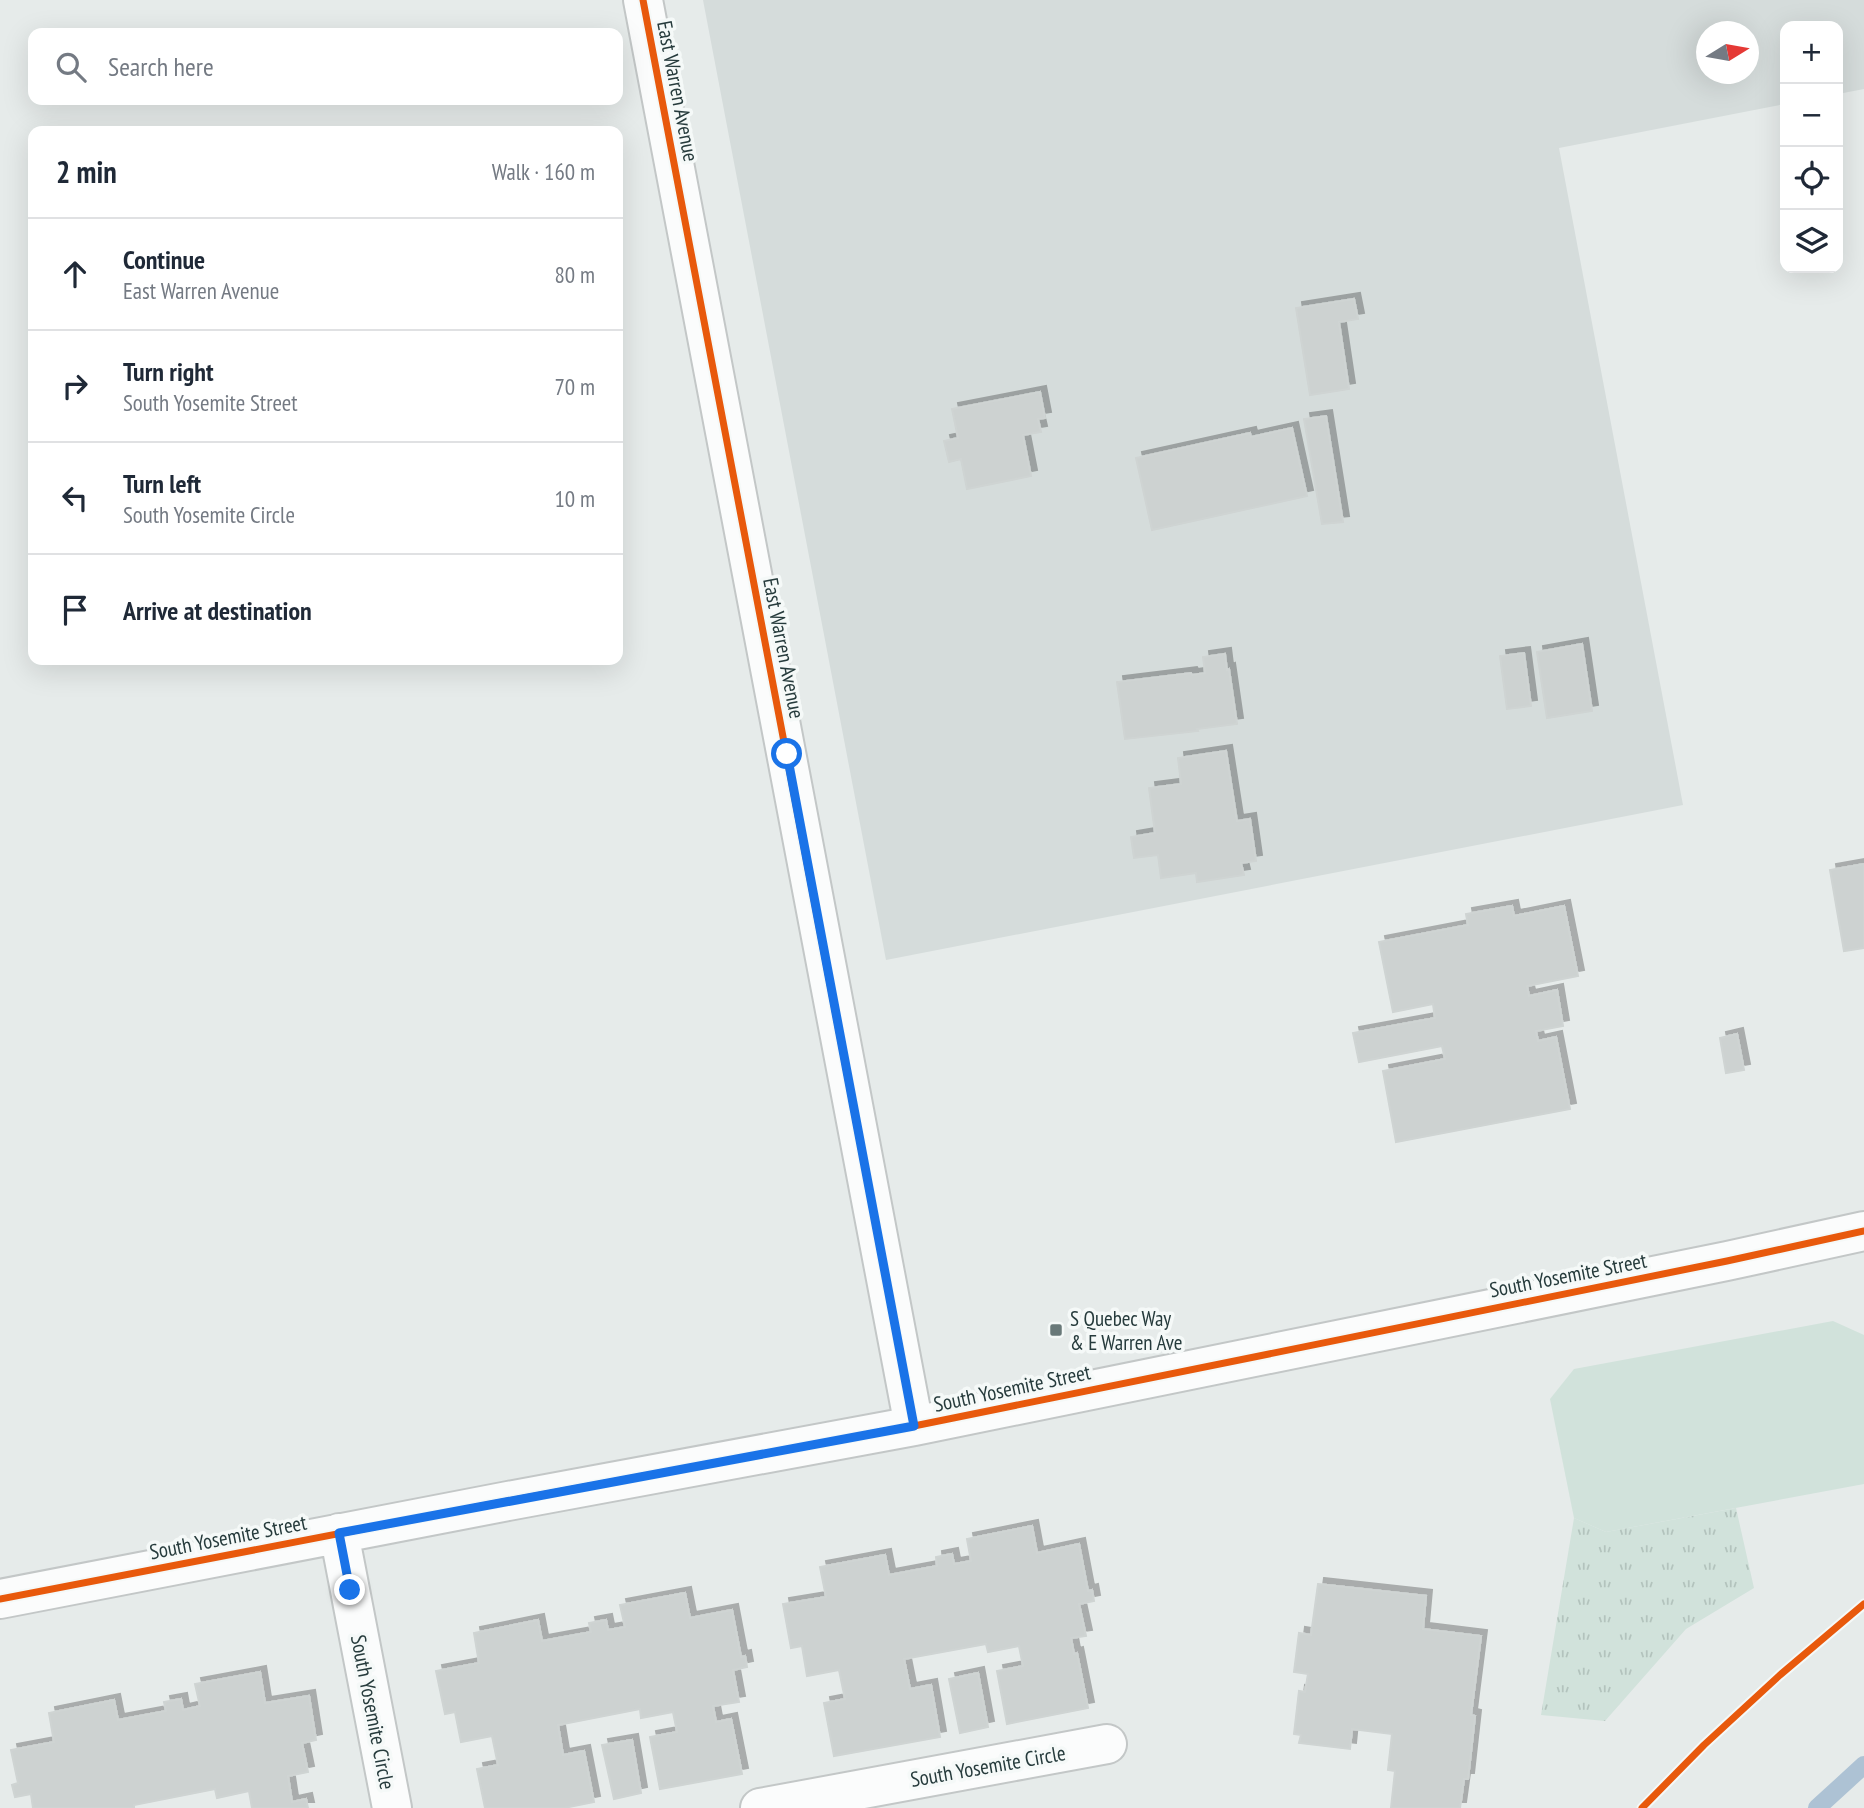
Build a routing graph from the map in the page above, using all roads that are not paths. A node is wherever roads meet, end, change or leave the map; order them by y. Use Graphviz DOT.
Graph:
graph roads {
  1 [pos="643,0"];
  2 [pos="1864,1231"];
  3 [pos="914,1426"];
  4 [pos="339,1533"];
  5 [pos="0,1599"];
  6 [pos="1107,1744"];
  7 [pos="871,1798"];
  8 [pos="392,1808"];
  9 [pos="760,1808"];
  1 -- 3 [label="street, East Warren Avenue"];
  2 -- 3 [label="street, South Yosemite Street"];
  3 -- 4 [label="street, South Yosemite Street"];
  4 -- 5 [label="street, South Yosemite Street"];
  4 -- 8 [label="street, South Yosemite Circle"];
  6 -- 7 [label="street, South Yosemite Circle"];
  7 -- 9 [label="street, South Yosemite Circle"];
}
